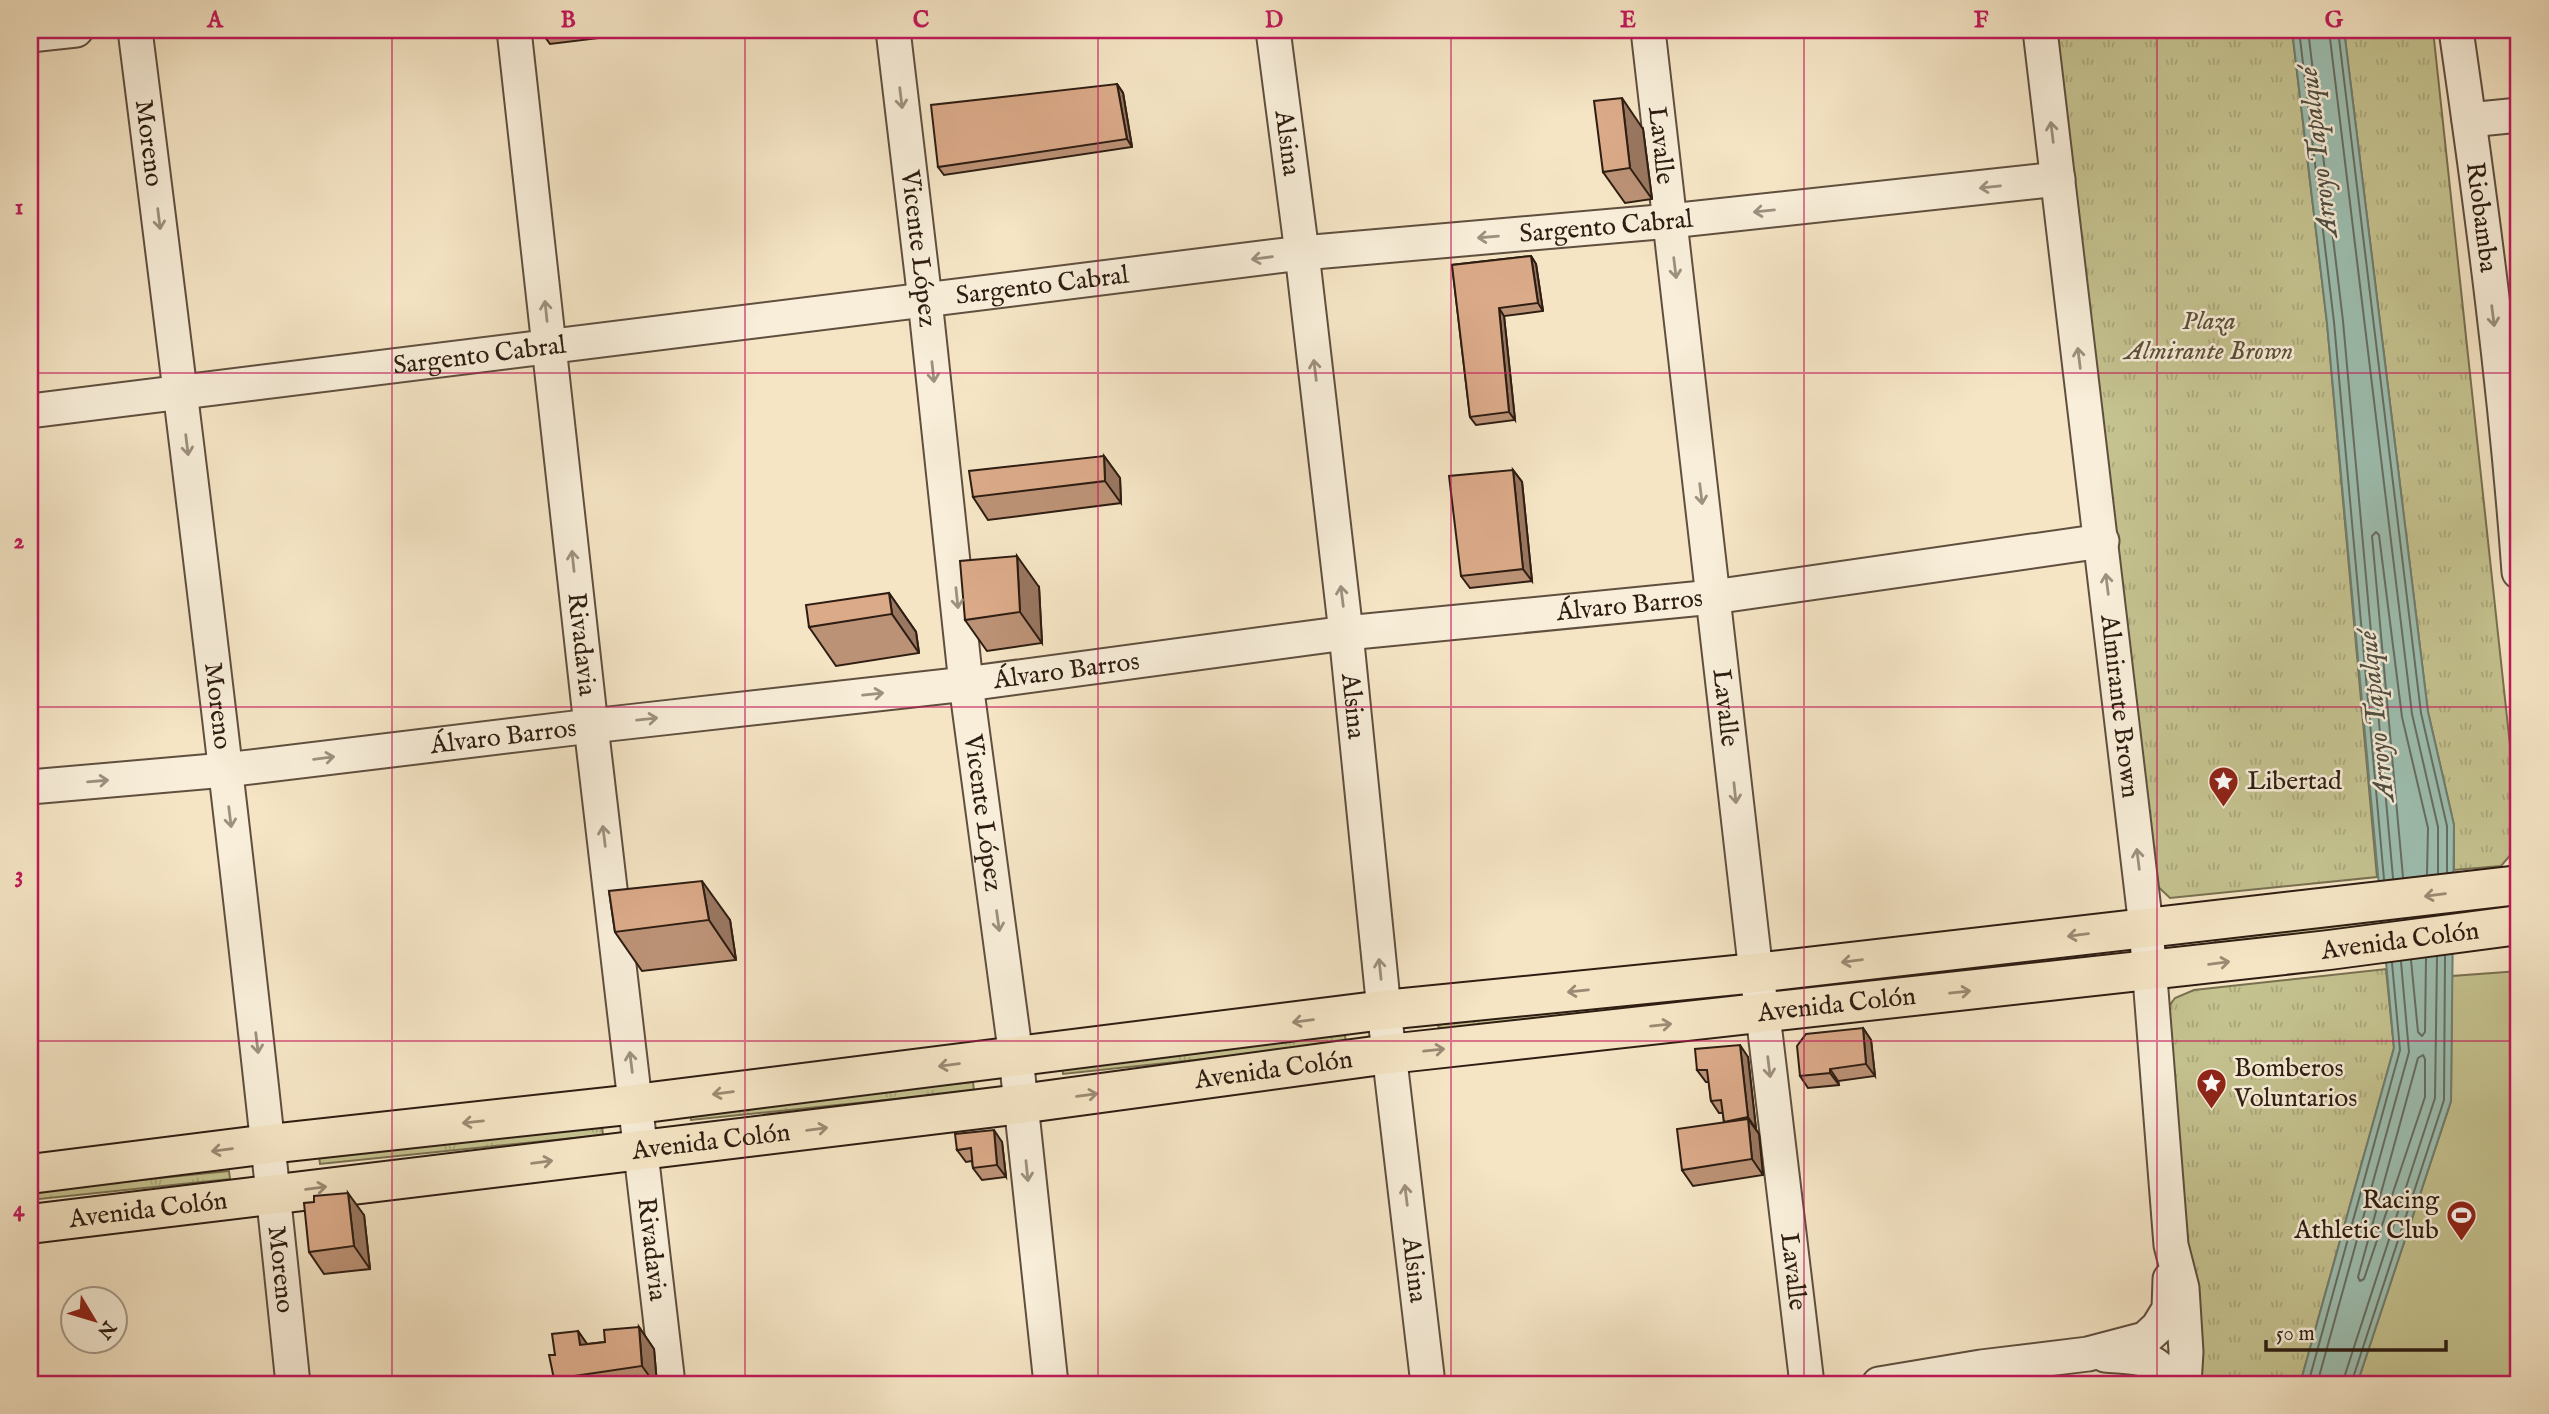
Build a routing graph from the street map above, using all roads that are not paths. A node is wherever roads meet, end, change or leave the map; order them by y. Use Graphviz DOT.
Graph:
graph roads {
  1 [pos="76,30"];
  2 [pos="135,30"];
  3 [pos="514,30"];
  4 [pos="893,30"];
  5 [pos="1273,30"];
  6 [pos="1648,30"];
  7 [pos="2040,30"];
  8 [pos="2456,30"];
  9 [pos="30,35"];
  10 [pos="2519,115"];
  11 [pos="2469,120"];
  12 [pos="2058,179"];
  13 [pos="1670,221"];
  14 [pos="1302,254"];
  15 [pos="925,300"];
  16 [pos="550,347"];
  17 [pos="181,394"];
  18 [pos="30,411"];
  19 [pos="2516,494"];
  20 [pos="2102,541"];
  21 [pos="2519,572"];
  22 [pos="1713,597"];
  23 [pos="1346,633"];
  24 [pos="966,684"];
  25 [pos="591,726"];
  26 [pos="225,770"];
  27 [pos="30,787"];
  28 [pos="2511,886"];
  29 [pos="2513,926"];
  30 [pos="2146,927"];
  31 [pos="2151,971"];
  32 [pos="1756,973"];
  33 [pos="1384,1010"];
  34 [pos="1763,1014"];
  35 [pos="1389,1055"];
  36 [pos="1016,1057"];
  37 [pos="636,1104"];
  38 [pos="1020,1104"];
  39 [pos="269,1144"];
  40 [pos="642,1151"];
  41 [pos="30,1174"];
  42 [pos="273,1193"];
  43 [pos="30,1224"];
  44 [pos="2171,1245"];
  45 [pos="2088,1354"];
  46 [pos="293,1384"];
  47 [pos="668,1384"];
  48 [pos="1051,1384"];
  49 [pos="1429,1384"];
  50 [pos="1807,1384"];
  51 [pos="1879,1384"];
  52 [pos="2171,1384"];
  53 [pos="2184,1384"];
  1 -- 9 [label="street"];
  2 -- 17 [label="street, Moreno, one-way"];
  16 -- 3 [label="street, Rivadavia, one-way"];
  4 -- 15 [label="street, Vicente López, one-way"];
  5 -- 14 [label="street, Alsina"];
  6 -- 13 [label="street, Lavalle"];
  12 -- 7 [label="street, Almirante Brown, one-way"];
  8 -- 11 [label="street, Riobamba"];
  10 -- 11 [label="street"];
  11 -- 19 [label="street, Riobamba, one-way"];
  12 -- 13 [label="street, Sargento Cabral, one-way"];
  20 -- 12 [label="street, Almirante Brown, one-way"];
  13 -- 14 [label="street, Sargento Cabral, one-way"];
  13 -- 22 [label="street, Lavalle, one-way"];
  14 -- 15 [label="street, Sargento Cabral, one-way"];
  23 -- 14 [label="street, Alsina, one-way"];
  15 -- 16 [label="street, Sargento Cabral"];
  15 -- 24 [label="street, Vicente López, one-way"];
  16 -- 17 [label="street, Sargento Cabral"];
  25 -- 16 [label="street, Rivadavia, one-way"];
  17 -- 18 [label="street, Sargento Cabral"];
  17 -- 26 [label="street, Moreno, one-way"];
  19 -- 21 [label="street, Riobamba"];
  20 -- 22 [label="street, Álvaro Barros"];
  30 -- 20 [label="street, Almirante Brown, one-way"];
  22 -- 23 [label="street, Álvaro Barros"];
  22 -- 32 [label="street, Lavalle, one-way"];
  23 -- 24 [label="street, Álvaro Barros"];
  33 -- 23 [label="street, Alsina, one-way"];
  25 -- 24 [label="street, Álvaro Barros, one-way"];
  24 -- 36 [label="street, Vicente López, one-way"];
  26 -- 25 [label="street, Álvaro Barros, one-way"];
  37 -- 25 [label="street, Rivadavia, one-way"];
  27 -- 26 [label="street, Álvaro Barros, one-way"];
  26 -- 39 [label="street, Moreno, one-way"];
  28 -- 30 [label="main road, Avenida Colón, one-way"];
  31 -- 29 [label="main road, Avenida Colón, one-way"];
  30 -- 31 [label="street, Almirante Brown"];
  30 -- 32 [label="main road, Avenida Colón, one-way"];
  34 -- 31 [label="main road, Avenida Colón, one-way"];
  31 -- 44 [label="street, Almirante Brown"];
  32 -- 33 [label="main road, Avenida Colón, one-way"];
  32 -- 34 [label="street, Lavalle"];
  33 -- 35 [label="street, Alsina"];
  33 -- 36 [label="main road, Avenida Colón, one-way"];
  35 -- 34 [label="main road, Avenida Colón, one-way"];
  34 -- 50 [label="street, Lavalle, one-way"];
  38 -- 35 [label="main road, Avenida Colón, one-way"];
  49 -- 35 [label="street, Alsina, one-way"];
  36 -- 37 [label="main road, Avenida Colón, one-way"];
  36 -- 38 [label="street, Vicente López"];
  37 -- 39 [label="main road, Avenida Colón, one-way"];
  37 -- 40 [label="street, Rivadavia"];
  40 -- 38 [label="main road, Avenida Colón, one-way"];
  38 -- 48 [label="street, Vicente López, one-way"];
  39 -- 41 [label="main road, Avenida Colón, one-way"];
  39 -- 42 [label="street, Moreno"];
  42 -- 40 [label="main road, Avenida Colón, one-way"];
  40 -- 47 [label="street, Rivadavia"];
  42 -- 43 [label="main road, Avenida Colón"];
  42 -- 46 [label="street, Moreno"];
  44 -- 45 [label="street"];
  44 -- 53 [label="street, Almirante Brown"];
  45 -- 51 [label="street"];
  45 -- 52 [label="street"];
}
